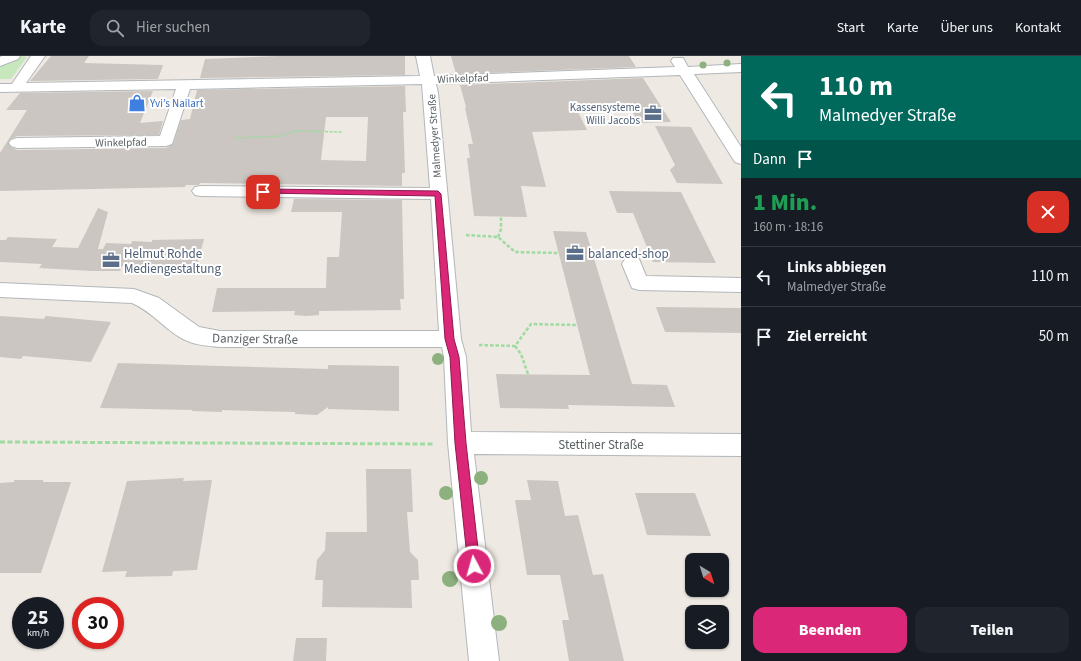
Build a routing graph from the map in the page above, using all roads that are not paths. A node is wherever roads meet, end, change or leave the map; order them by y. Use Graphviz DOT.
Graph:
graph roads {
  1 [pos="38,56"];
  2 [pos="423,56"];
  3 [pos="675,56"];
  4 [pos="741,68"];
  5 [pos="684,71"];
  6 [pos="428,79"];
  7 [pos="184,86"];
  8 [pos="0,88"];
  9 [pos="17,88"];
  10 [pos="17,143"];
  11 [pos="741,159"];
  12 [pos="201,191"];
  13 [pos="438,194"];
  14 [pos="632,264"];
  15 [pos="741,285"];
  16 [pos="0,290"];
  17 [pos="450,342"];
  18 [pos="460,443"];
  19 [pos="741,445"];
  20 [pos="484,661"];
  1 -- 9 [label="street"];
  2 -- 6 [label="street, Malmedyer Straße"];
  3 -- 5 [label="street"];
  4 -- 5 [label="street, Winkelpfad"];
  5 -- 6 [label="street, Winkelpfad"];
  5 -- 11 [label="street"];
  6 -- 7 [label="street, Winkelpfad"];
  6 -- 13 [label="street, Malmedyer Straße"];
  7 -- 9 [label="street, Winkelpfad"];
  7 -- 10 [label="street, Winkelpfad"];
  8 -- 9 [label="street, Winkelpfad"];
  12 -- 13 [label="street, Malmedyer Straße"];
  13 -- 17 [label="street, Malmedyer Straße"];
  14 -- 15 [label="street"];
  16 -- 17 [label="street, Danziger Straße"];
  17 -- 18 [label="street, Malmedyer Straße"];
  18 -- 19 [label="street, Stettiner Straße"];
  18 -- 20 [label="street, Malmedyer Straße"];
}
